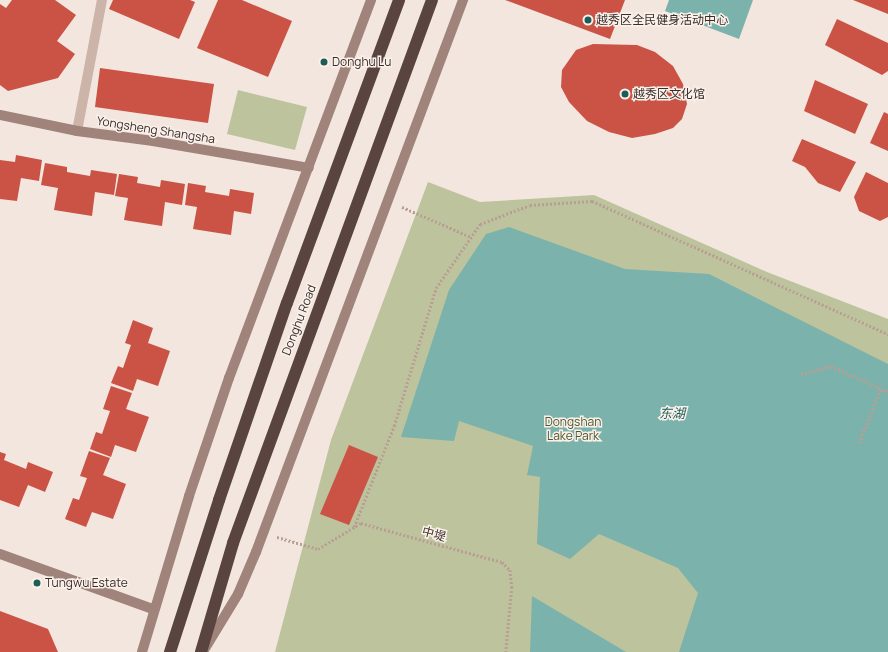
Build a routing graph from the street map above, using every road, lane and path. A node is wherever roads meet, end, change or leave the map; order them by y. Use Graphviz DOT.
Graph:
graph roads {
  1 [pos="102,0"];
  2 [pos="371,0"];
  3 [pos="400,0"];
  4 [pos="432,0"];
  5 [pos="463,0"];
  6 [pos="0,115"];
  7 [pos="77,132"];
  8 [pos="309,168"];
  9 [pos="387,202"];
  10 [pos="471,237"];
  11 [pos="888,334"];
  12 [pos="801,374"];
  13 [pos="881,388"];
  14 [pos="888,392"];
  15 [pos="859,443"];
  16 [pos="354,527"];
  17 [pos="276,537"];
  18 [pos="0,554"];
  19 [pos="153,609"];
  20 [pos="142,652"];
  21 [pos="170,652"];
  22 [pos="202,652"];
  23 [pos="506,652"];
  1 -- 7 [label="street"];
  2 -- 8 [label="main road"];
  3 -- 21 [label="highway, Donghu Road"];
  4 -- 22 [label="highway, Donghu Road"];
  5 -- 9 [label="main road"];
  6 -- 7 [label="main road, Yongsheng Shangsha"];
  7 -- 8 [label="main road, Yongsheng Shangsha"];
  8 -- 19 [label="main road"];
  9 -- 10 [label="path"];
  9 -- 22 [label="main road"];
  10 -- 11 [label="path"];
  10 -- 16 [label="path"];
  12 -- 13 [label="path"];
  13 -- 14 [label="path"];
  13 -- 15 [label="path"];
  16 -- 17 [label="path, 中堤"];
  16 -- 23 [label="path, 中堤"];
  18 -- 19 [label="main road"];
  19 -- 20 [label="main road"];
}
